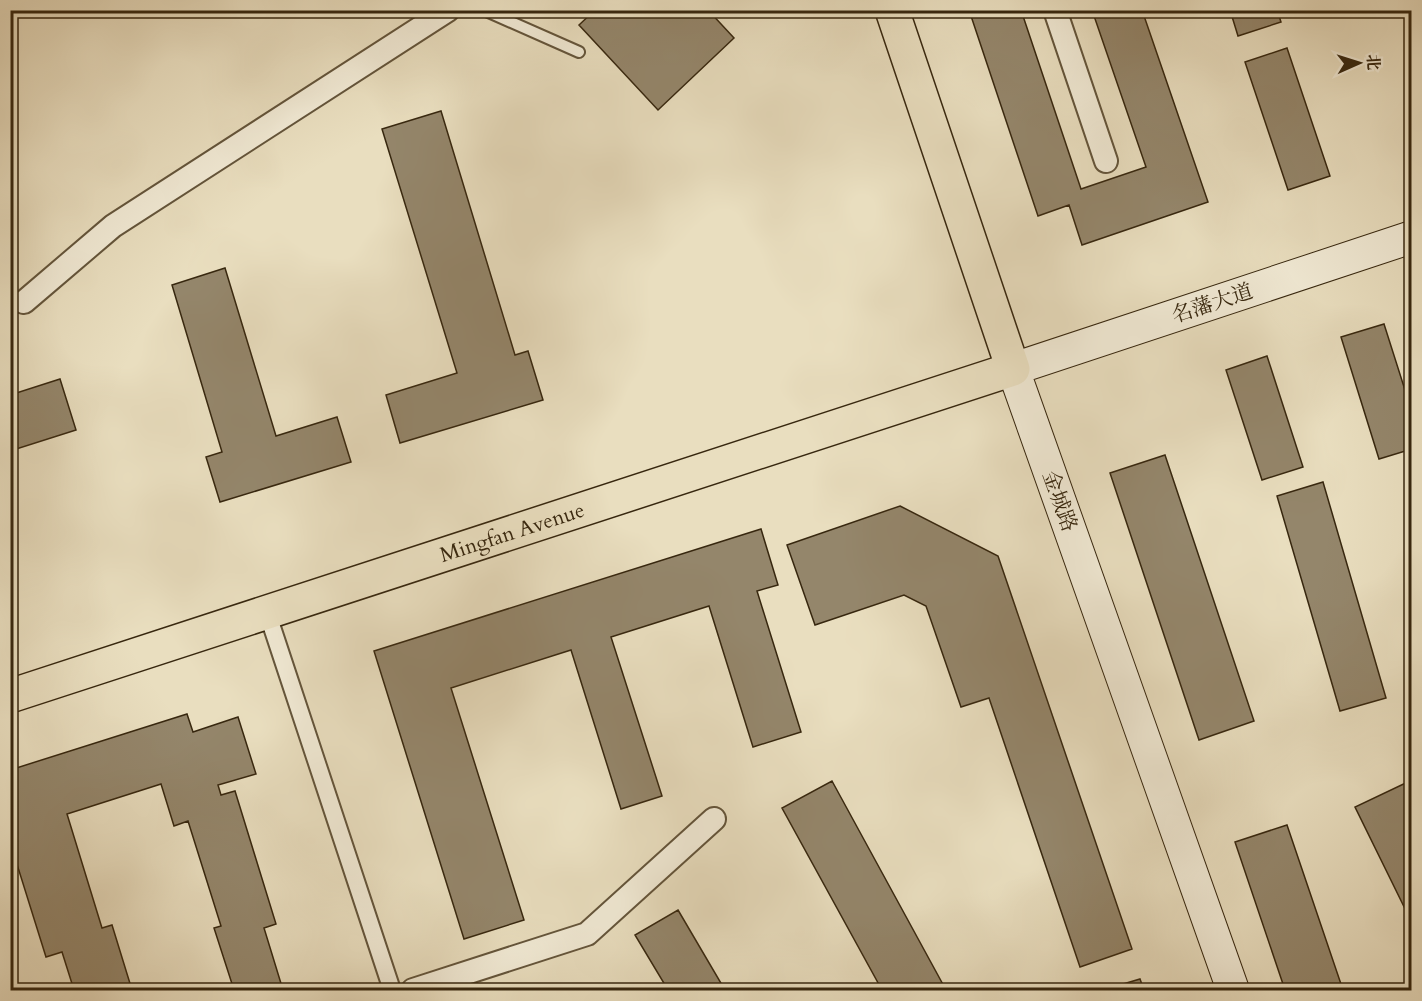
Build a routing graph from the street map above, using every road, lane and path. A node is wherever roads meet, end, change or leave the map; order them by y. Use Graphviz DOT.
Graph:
graph roads {
  1 [pos="448,10"];
  2 [pos="484,10"];
  3 [pos="892,10"];
  4 [pos="1055,10"];
  5 [pos="579,52"];
  6 [pos="1106,161"];
  7 [pos="1412,237"];
  8 [pos="24,302"];
  9 [pos="1013,369"];
  10 [pos="267,612"];
  11 [pos="10,696"];
  12 [pos="714,819"];
  13 [pos="392,990"];
  14 [pos="413,990"];
  15 [pos="1233,990"];
  1 -- 8 [label="street"];
  2 -- 5 [label="lane"];
  3 -- 9 [label="main road, 金城路"];
  4 -- 6 [label="street"];
  7 -- 9 [label="main road, 名藩大道"];
  9 -- 10 [label="main road, Mingfan Avenue"];
  9 -- 15 [label="main road, 金城路"];
  10 -- 11 [label="main road, Mingfan Avenue"];
  10 -- 13 [label="street"];
  12 -- 14 [label="street"];
}
